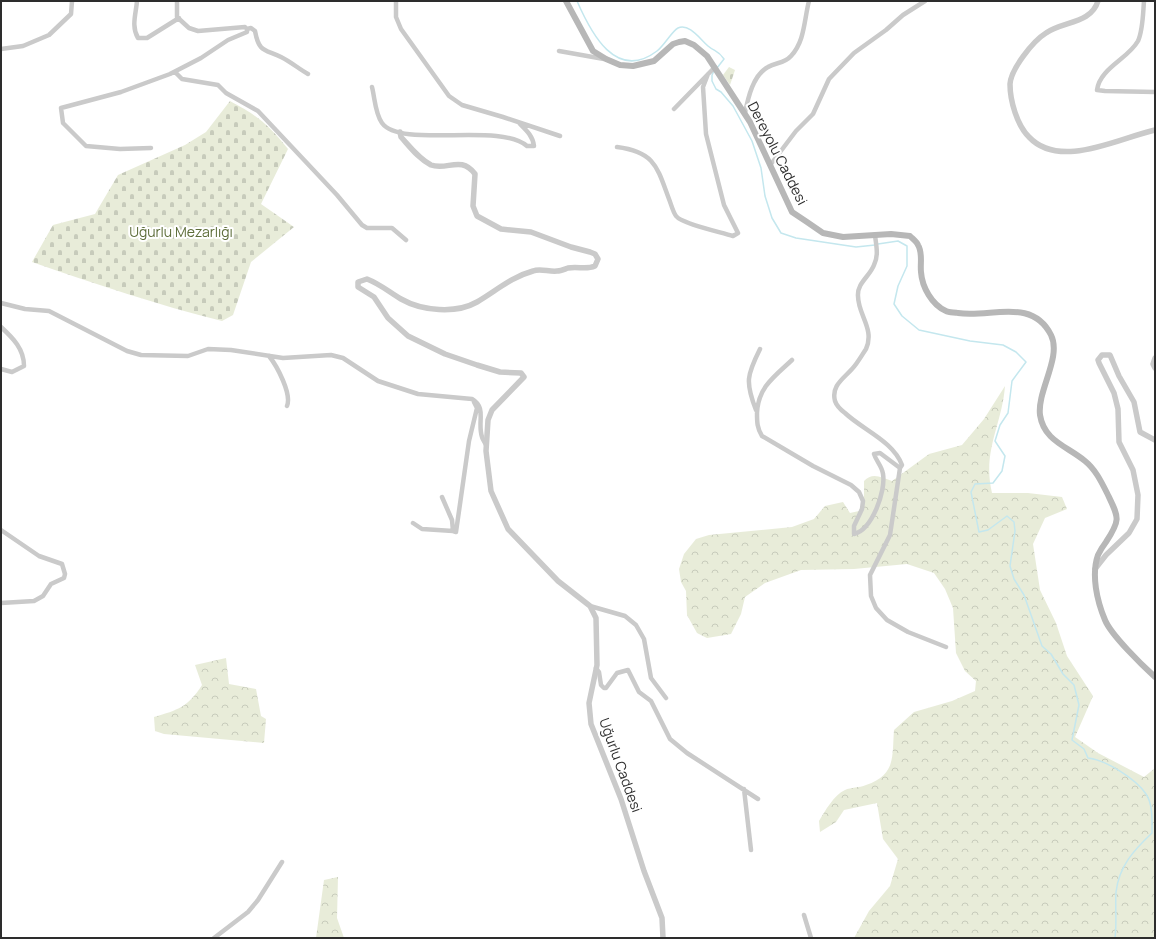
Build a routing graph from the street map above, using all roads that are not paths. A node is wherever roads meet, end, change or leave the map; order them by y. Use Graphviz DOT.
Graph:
graph roads {
  1 [pos="72,1"];
  2 [pos="137,1"];
  3 [pos="177,1"];
  4 [pos="396,1"];
  5 [pos="566,1"];
  6 [pos="809,1"];
  7 [pos="925,1"];
  8 [pos="1098,1"];
  9 [pos="1144,1"];
  10 [pos="179,18"];
  11 [pos="247,29"];
  12 [pos="1,49"];
  13 [pos="559,51"];
  14 [pos="606,60"];
  15 [pos="715,67"];
  16 [pos="175,72"];
  17 [pos="308,74"];
  18 [pos="708,74"];
  19 [pos="372,87"];
  20 [pos="1155,92"];
  21 [pos="674,109"];
  22 [pos="746,113"];
  23 [pos="518,122"];
  24 [pos="1155,130"];
  25 [pos="400,132"];
  26 [pos="560,136"];
  27 [pos="617,147"];
  28 [pos="151,148"];
  29 [pos="771,164"];
  30 [pos="875,238"];
  31 [pos="406,240"];
  32 [pos="1,303"];
  33 [pos="1,327"];
  34 [pos="760,349"];
  35 [pos="268,356"];
  36 [pos="1155,358"];
  37 [pos="792,360"];
  38 [pos="1155,368"];
  39 [pos="2,371"];
  40 [pos="474,400"];
  41 [pos="287,406"];
  42 [pos="757,413"];
  43 [pos="1155,440"];
  44 [pos="486,445"];
  45 [pos="900,468"];
  46 [pos="442,497"];
  47 [pos="413,523"];
  48 [pos="1,530"];
  49 [pos="453,531"];
  50 [pos="1095,569"];
  51 [pos="1,603"];
  52 [pos="590,606"];
  53 [pos="946,647"];
  54 [pos="596,668"];
  55 [pos="1155,677"];
  56 [pos="666,698"];
  57 [pos="744,789"];
  58 [pos="758,799"];
  59 [pos="752,850"];
  60 [pos="282,862"];
  61 [pos="804,915"];
  62 [pos="214,938"];
  63 [pos="662,938"];
  64 [pos="811,938"];
  1 -- 12 [label="street"];
  2 -- 10 [label="street"];
  3 -- 10 [label="street"];
  4 -- 23 [label="street"];
  5 -- 14 [label="main road"];
  6 -- 22 [label="street"];
  7 -- 29 [label="street"];
  8 -- 24 [label="street"];
  9 -- 20 [label="street"];
  10 -- 11 [label="street"];
  11 -- 16 [label="street"];
  11 -- 17 [label="street"];
  13 -- 14 [label="street"];
  14 -- 15 [label="main road, Dereyolu Caddesi"];
  15 -- 18 [label="street"];
  15 -- 22 [label="main road, Dereyolu Caddesi"];
  16 -- 28 [label="street"];
  16 -- 31 [label="street"];
  18 -- 21 [label="street"];
  18 -- 27 [label="street"];
  19 -- 25 [label="street"];
  22 -- 29 [label="main road, Dereyolu Caddesi"];
  23 -- 25 [label="street"];
  23 -- 26 [label="street"];
  25 -- 44 [label="street"];
  29 -- 30 [label="main road, Dereyolu Caddesi"];
  30 -- 45 [label="street"];
  30 -- 50 [label="main road, Dereyolu Caddesi"];
  32 -- 35 [label="street"];
  33 -- 39 [label="street"];
  34 -- 42 [label="street"];
  35 -- 40 [label="street"];
  35 -- 41 [label="street"];
  36 -- 38 [label="street"];
  37 -- 42 [label="street"];
  40 -- 44 [label="street"];
  40 -- 49 [label="street"];
  42 -- 45 [label="street"];
  43 -- 50 [label="street"];
  44 -- 52 [label="street"];
  45 -- 53 [label="street"];
  46 -- 49 [label="street"];
  47 -- 49 [label="street"];
  48 -- 51 [label="street"];
  50 -- 55 [label="main road"];
  52 -- 54 [label="street, Uğurlu Caddesi"];
  52 -- 56 [label="street"];
  54 -- 57 [label="street"];
  54 -- 63 [label="street, Uğurlu Caddesi"];
  57 -- 58 [label="street"];
  57 -- 59 [label="street"];
  60 -- 62 [label="street"];
  61 -- 64 [label="street"];
}
